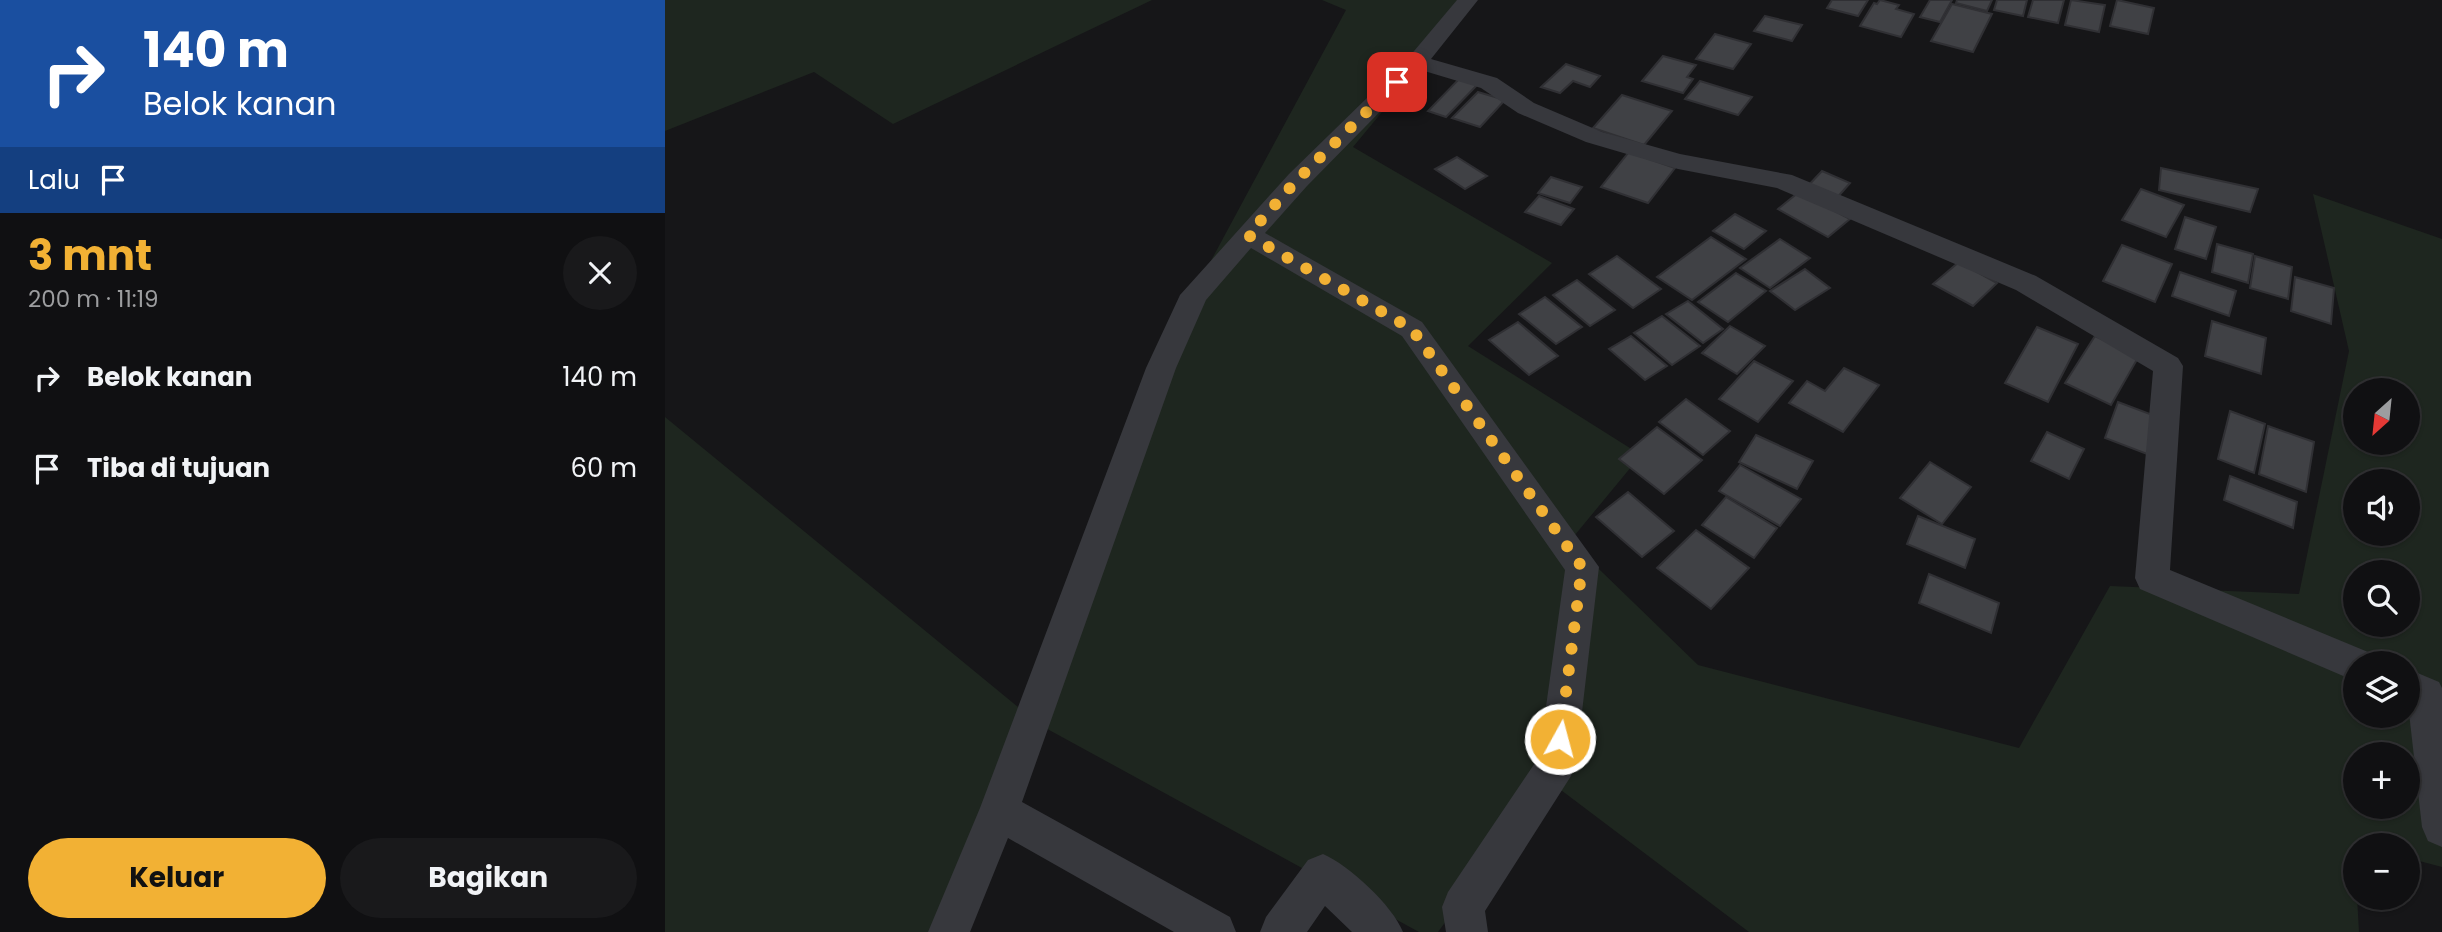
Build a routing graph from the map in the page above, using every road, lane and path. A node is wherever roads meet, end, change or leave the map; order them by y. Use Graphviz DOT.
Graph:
graph roads {
  1 [pos="1468,0"];
  2 [pos="1417,62"];
  3 [pos="1248,235"];
  4 [pos="2343,659"];
  5 [pos="2420,691"];
  6 [pos="999,811"];
  7 [pos="2442,828"];
  8 [pos="949,932"];
  9 [pos="1215,932"];
  10 [pos="1281,932"];
  11 [pos="1382,932"];
  12 [pos="1467,932"];
  1 -- 2 [label="street"];
  2 -- 3 [label="street"];
  2 -- 4 [label="street"];
  3 -- 6 [label="street"];
  3 -- 12 [label="street"];
  5 -- 7 [label="street"];
  6 -- 8 [label="street"];
  6 -- 9 [label="street"];
  10 -- 11 [label="street"];
}
